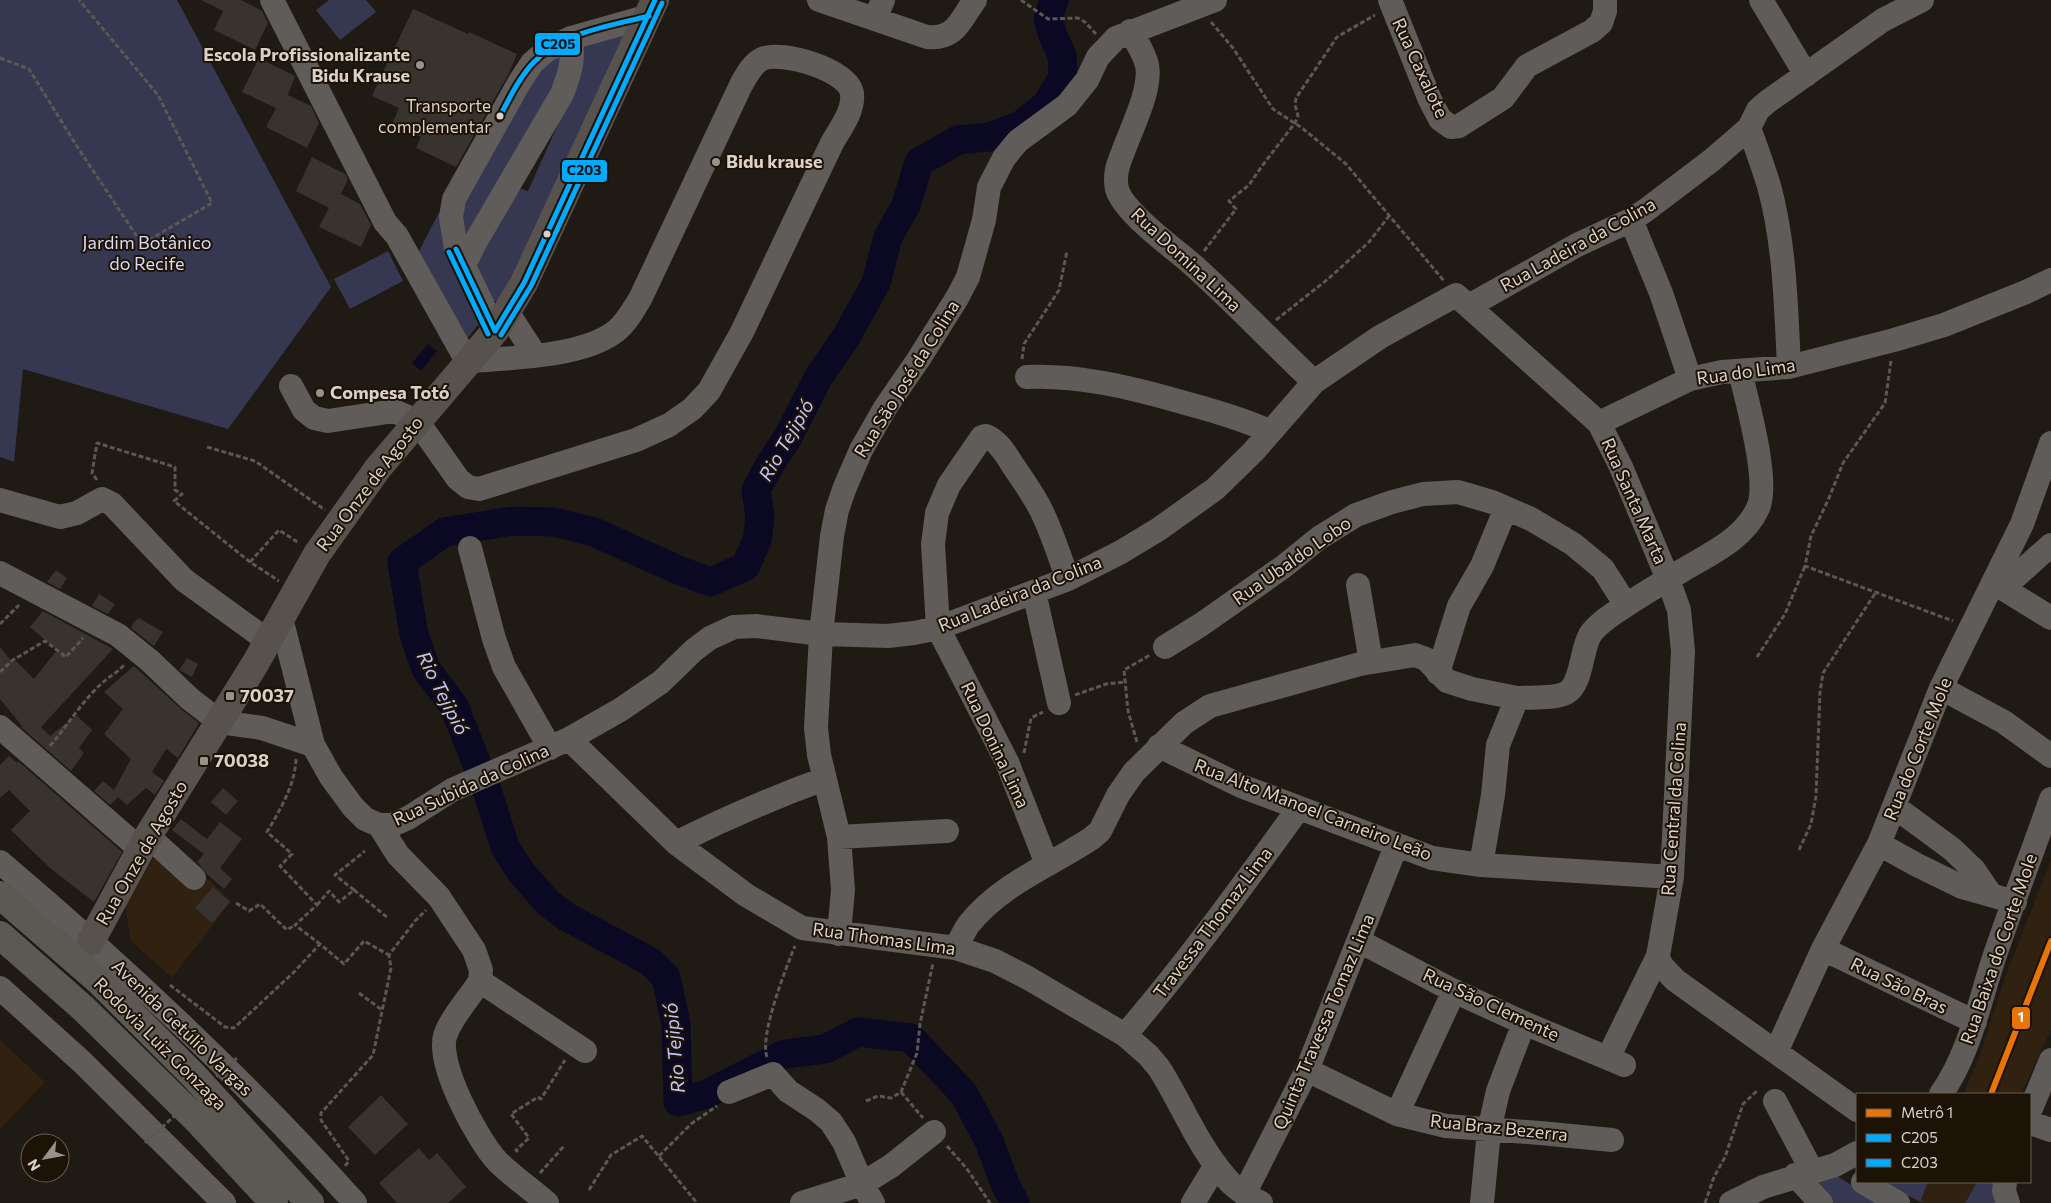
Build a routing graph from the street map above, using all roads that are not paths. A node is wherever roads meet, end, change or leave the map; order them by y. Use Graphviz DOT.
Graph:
graph roads {
  1 [pos="272,0"];
  2 [pos="819,0"];
  3 [pos="975,0"];
  4 [pos="1761,0"];
  5 [pos="1922,0"];
  6 [pos="1207,3"];
  7 [pos="1391,3"];
  8 [pos="652,8"];
  9 [pos="879,10"];
  10 [pos="1603,11"];
  11 [pos="1130,31"];
  12 [pos="571,38"];
  13 [pos="1806,75"];
  14 [pos="1749,128"];
  15 [pos="1631,220"];
  16 [pos="464,265"];
  17 [pos="2051,280"];
  18 [pos="1462,300"];
  19 [pos="502,322"];
  20 [pos="535,356"];
  21 [pos="469,362"];
  22 [pos="1789,367"];
  23 [pos="1740,371"];
  24 [pos="1027,378"];
  25 [pos="1690,379"];
  26 [pos="1314,382"];
  27 [pos="291,386"];
  28 [pos="417,422"];
  29 [pos="1599,424"];
  30 [pos="1270,431"];
  31 [pos="2051,443"];
  32 [pos="0,500"];
  33 [pos="1506,508"];
  34 [pos="2051,545"];
  35 [pos="470,548"];
  36 [pos="0,573"];
  37 [pos="1068,579"];
  38 [pos="1668,579"];
  39 [pos="1358,585"];
  40 [pos="1998,585"];
  41 [pos="1034,592"];
  42 [pos="1626,605"];
  43 [pos="2051,618"];
  44 [pos="938,628"];
  45 [pos="274,629"];
  46 [pos="821,634"];
  47 [pos="1165,647"];
  48 [pos="1371,662"];
  49 [pos="1438,673"];
  50 [pos="1941,688"];
  51 [pos="1517,698"];
  52 [pos="1059,703"];
  53 [pos="220,722"];
  54 [pos="0,727"];
  55 [pos="311,744"];
  56 [pos="559,744"];
  57 [pos="1151,754"];
  58 [pos="2051,756"];
  59 [pos="824,779"];
  60 [pos="2051,799"];
  61 [pos="1895,807"];
  62 [pos="1299,808"];
  63 [pos="379,825"];
  64 [pos="947,831"];
  65 [pos="839,837"];
  66 [pos="145,843"];
  67 [pos="676,843"];
  68 [pos="1879,844"];
  69 [pos="1396,846"];
  70 [pos="0,862"];
  71 [pos="1047,864"];
  72 [pos="1481,865"];
  73 [pos="1672,877"];
  74 [pos="194,878"];
  75 [pos="1991,894"];
  76 [pos="0,895"];
  77 [pos="2015,902"];
  78 [pos="839,934"];
  79 [pos="0,935"];
  80 [pos="91,940"];
  81 [pos="1359,941"];
  82 [pos="946,946"];
  83 [pos="1823,949"];
  84 [pos="1658,956"];
  85 [pos="480,981"];
  86 [pos="0,988"];
  87 [pos="1454,991"];
  88 [pos="1975,1022"];
  89 [pos="1524,1023"];
  90 [pos="1125,1035"];
  91 [pos="580,1047"];
  92 [pos="1776,1052"];
  93 [pos="2051,1060"];
  94 [pos="1616,1061"];
  95 [pos="1307,1070"];
  96 [pos="729,1092"];
  97 [pos="1942,1093"];
  98 [pos="1767,1095"];
  99 [pos="2031,1108"];
  100 [pos="1856,1109"];
  101 [pos="1397,1114"];
  102 [pos="2031,1123"];
  103 [pos="2051,1130"];
  104 [pos="1489,1131"];
  105 [pos="934,1132"];
  106 [pos="1612,1140"];
  107 [pos="1856,1154"];
  108 [pos="1216,1165"];
  109 [pos="1835,1165"];
  110 [pos="1804,1173"];
  111 [pos="1856,1177"];
  112 [pos="1865,1183"];
  113 [pos="2005,1183"];
  114 [pos="867,1194"];
  115 [pos="1253,1199"];
  116 [pos="224,1203"];
  117 [pos="274,1203"];
  118 [pos="310,1203"];
  119 [pos="355,1203"];
  120 [pos="547,1203"];
  121 [pos="802,1203"];
  122 [pos="1193,1203"];
  123 [pos="1482,1203"];
  124 [pos="1731,1203"];
  125 [pos="1821,1203"];
  126 [pos="1898,1203"];
  127 [pos="2008,1203"];
  1 -- 21 [label="street"];
  2 -- 9 [label="street"];
  3 -- 9 [label="street"];
  4 -- 13 [label="street"];
  5 -- 13 [label="street, Rua Ladeira da Colina"];
  6 -- 11 [label="street, Rua São José da Colina"];
  7 -- 10 [label="street, Rua Caxalote"];
  8 -- 12 [label="street"];
  8 -- 19 [label="main road, Rua Onze de Agosto"];
  11 -- 26 [label="street, Rua Domina Lima"];
  11 -- 46 [label="street, Rua São José da Colina"];
  12 -- 16 [label="street"];
  12 -- 16 [label="street"];
  13 -- 14 [label="street, Rua Ladeira da Colina"];
  14 -- 15 [label="street, Rua Ladeira da Colina"];
  14 -- 22 [label="street"];
  15 -- 18 [label="street, Rua Ladeira da Colina"];
  15 -- 25 [label="street"];
  16 -- 19 [label="street"];
  17 -- 22 [label="street, Rua do Lima"];
  18 -- 26 [label="street, Rua Ladeira da Colina"];
  18 -- 29 [label="street"];
  19 -- 20 [label="street"];
  19 -- 21 [label="main road, Rua Onze de Agosto"];
  20 -- 21 [label="street"];
  20 -- 28 [label="street"];
  21 -- 28 [label="main road, Rua Onze de Agosto"];
  22 -- 23 [label="street, Rua do Lima"];
  23 -- 25 [label="street, Rua do Lima"];
  23 -- 38 [label="street"];
  24 -- 30 [label="street"];
  25 -- 29 [label="street, Rua do Lima"];
  26 -- 30 [label="street, Rua Ladeira da Colina"];
  27 -- 28 [label="street"];
  28 -- 45 [label="main road, Rua Onze de Agosto"];
  29 -- 38 [label="street, Rua Santa Marta"];
  30 -- 37 [label="street, Rua Ladeira da Colina"];
  31 -- 40 [label="street, Rua do Corte Mole"];
  32 -- 45 [label="street"];
  33 -- 42 [label="street, Rua Ubaldo Lobo"];
  33 -- 47 [label="street, Rua Ubaldo Lobo"];
  33 -- 49 [label="street"];
  34 -- 40 [label="street"];
  35 -- 56 [label="street, Rua Thomas Lima"];
  36 -- 53 [label="street"];
  37 -- 41 [label="street, Rua Ladeira da Colina"];
  37 -- 44 [label="street"];
  38 -- 42 [label="street"];
  38 -- 73 [label="street, Rua Central da Colina"];
  39 -- 48 [label="street"];
  40 -- 43 [label="street"];
  40 -- 50 [label="street, Rua do Corte Mole"];
  41 -- 44 [label="street, Rua Ladeira da Colina"];
  41 -- 52 [label="street"];
  42 -- 51 [label="street"];
  44 -- 46 [label="street, Rua Ladeira da Colina"];
  44 -- 71 [label="street, Rua Donina Lima"];
  45 -- 53 [label="main road, Rua Onze de Agosto"];
  45 -- 55 [label="street, Rua Subida da Colina"];
  46 -- 56 [label="street, Rua Subida da Colina"];
  46 -- 59 [label="street, Rua São José da Colina"];
  48 -- 49 [label="street"];
  48 -- 57 [label="street"];
  49 -- 51 [label="street"];
  50 -- 58 [label="street"];
  50 -- 61 [label="street, Rua do Corte Mole"];
  51 -- 72 [label="street"];
  53 -- 55 [label="street"];
  53 -- 66 [label="main road, Rua Onze de Agosto"];
  54 -- 66 [label="street"];
  55 -- 63 [label="street, Rua Subida da Colina"];
  56 -- 63 [label="street, Rua Subida da Colina"];
  56 -- 67 [label="street, Rua Thomas Lima"];
  57 -- 62 [label="street, Rua Alto Manoel Carneiro Leão"];
  57 -- 71 [label="street"];
  59 -- 65 [label="street, Rua São José da Colina"];
  59 -- 67 [label="street"];
  60 -- 77 [label="street, Rua Baixa do Corte Mole"];
  61 -- 68 [label="street, Rua do Corte Mole"];
  61 -- 75 [label="street"];
  62 -- 69 [label="street, Rua Alto Manoel Carneiro Leão"];
  62 -- 90 [label="street, Travessa Thomaz Lima"];
  63 -- 85 [label="street"];
  64 -- 65 [label="street"];
  65 -- 78 [label="street, Rua São José da Colina"];
  66 -- 74 [label="street"];
  66 -- 80 [label="main road, Rua Onze de Agosto"];
  67 -- 78 [label="street, Rua Thomas Lima"];
  68 -- 75 [label="street"];
  68 -- 83 [label="street, Rua do Corte Mole"];
  69 -- 72 [label="street, Rua Alto Manoel Carneiro Leão"];
  69 -- 81 [label="street, Quinta Travessa Tomaz Lima"];
  70 -- 80 [label="street, Avenida Getúlio Vargas"];
  71 -- 82 [label="street"];
  72 -- 73 [label="street, Rua Alto Manoel Carneiro Leão"];
  73 -- 84 [label="street, Rua Central da Colina"];
  75 -- 77 [label="street"];
  76 -- 118 [label="highway, Rodovia Luiz Gonzaga"];
  77 -- 88 [label="street, Rua Baixa do Corte Mole"];
  78 -- 82 [label="street, Rua Thomas Lima"];
  79 -- 117 [label="highway, Rodovia Luiz Gonzaga"];
  80 -- 119 [label="street, Avenida Getúlio Vargas"];
  81 -- 87 [label="street, Rua São Clemente"];
  81 -- 95 [label="street, Quinta Travessa Tomaz Lima"];
  82 -- 90 [label="street, Rua Thomas Lima"];
  83 -- 88 [label="street, Rua São Bras"];
  83 -- 92 [label="street, Rua do Corte Mole"];
  84 -- 92 [label="street"];
  84 -- 94 [label="street, Rua Central da Colina"];
  85 -- 91 [label="street"];
  85 -- 120 [label="street"];
  86 -- 116 [label="street"];
  87 -- 89 [label="street, Rua São Clemente"];
  87 -- 101 [label="street"];
  88 -- 97 [label="street, Rua Baixa do Corte Mole"];
  89 -- 94 [label="street, Rua São Clemente"];
  89 -- 104 [label="street"];
  90 -- 108 [label="street, Rua Thomas Lima"];
  92 -- 100 [label="street"];
  93 -- 99 [label="street"];
  95 -- 101 [label="street, Rua Braz Bezerra"];
  95 -- 115 [label="street, Quinta Travessa Tomaz Lima"];
  96 -- 114 [label="street"];
  98 -- 110 [label="street"];
  101 -- 104 [label="street, Rua Braz Bezerra"];
  102 -- 103 [label="street"];
  104 -- 106 [label="street, Rua Braz Bezerra"];
  104 -- 123 [label="street"];
  105 -- 114 [label="street"];
  107 -- 109 [label="street"];
  108 -- 115 [label="street, Rua Thomas Lima"];
  108 -- 122 [label="street"];
  109 -- 110 [label="street"];
  109 -- 111 [label="street"];
  110 -- 124 [label="street"];
  110 -- 125 [label="street"];
  112 -- 126 [label="street"];
  113 -- 127 [label="street"];
  114 -- 121 [label="street"];
}
